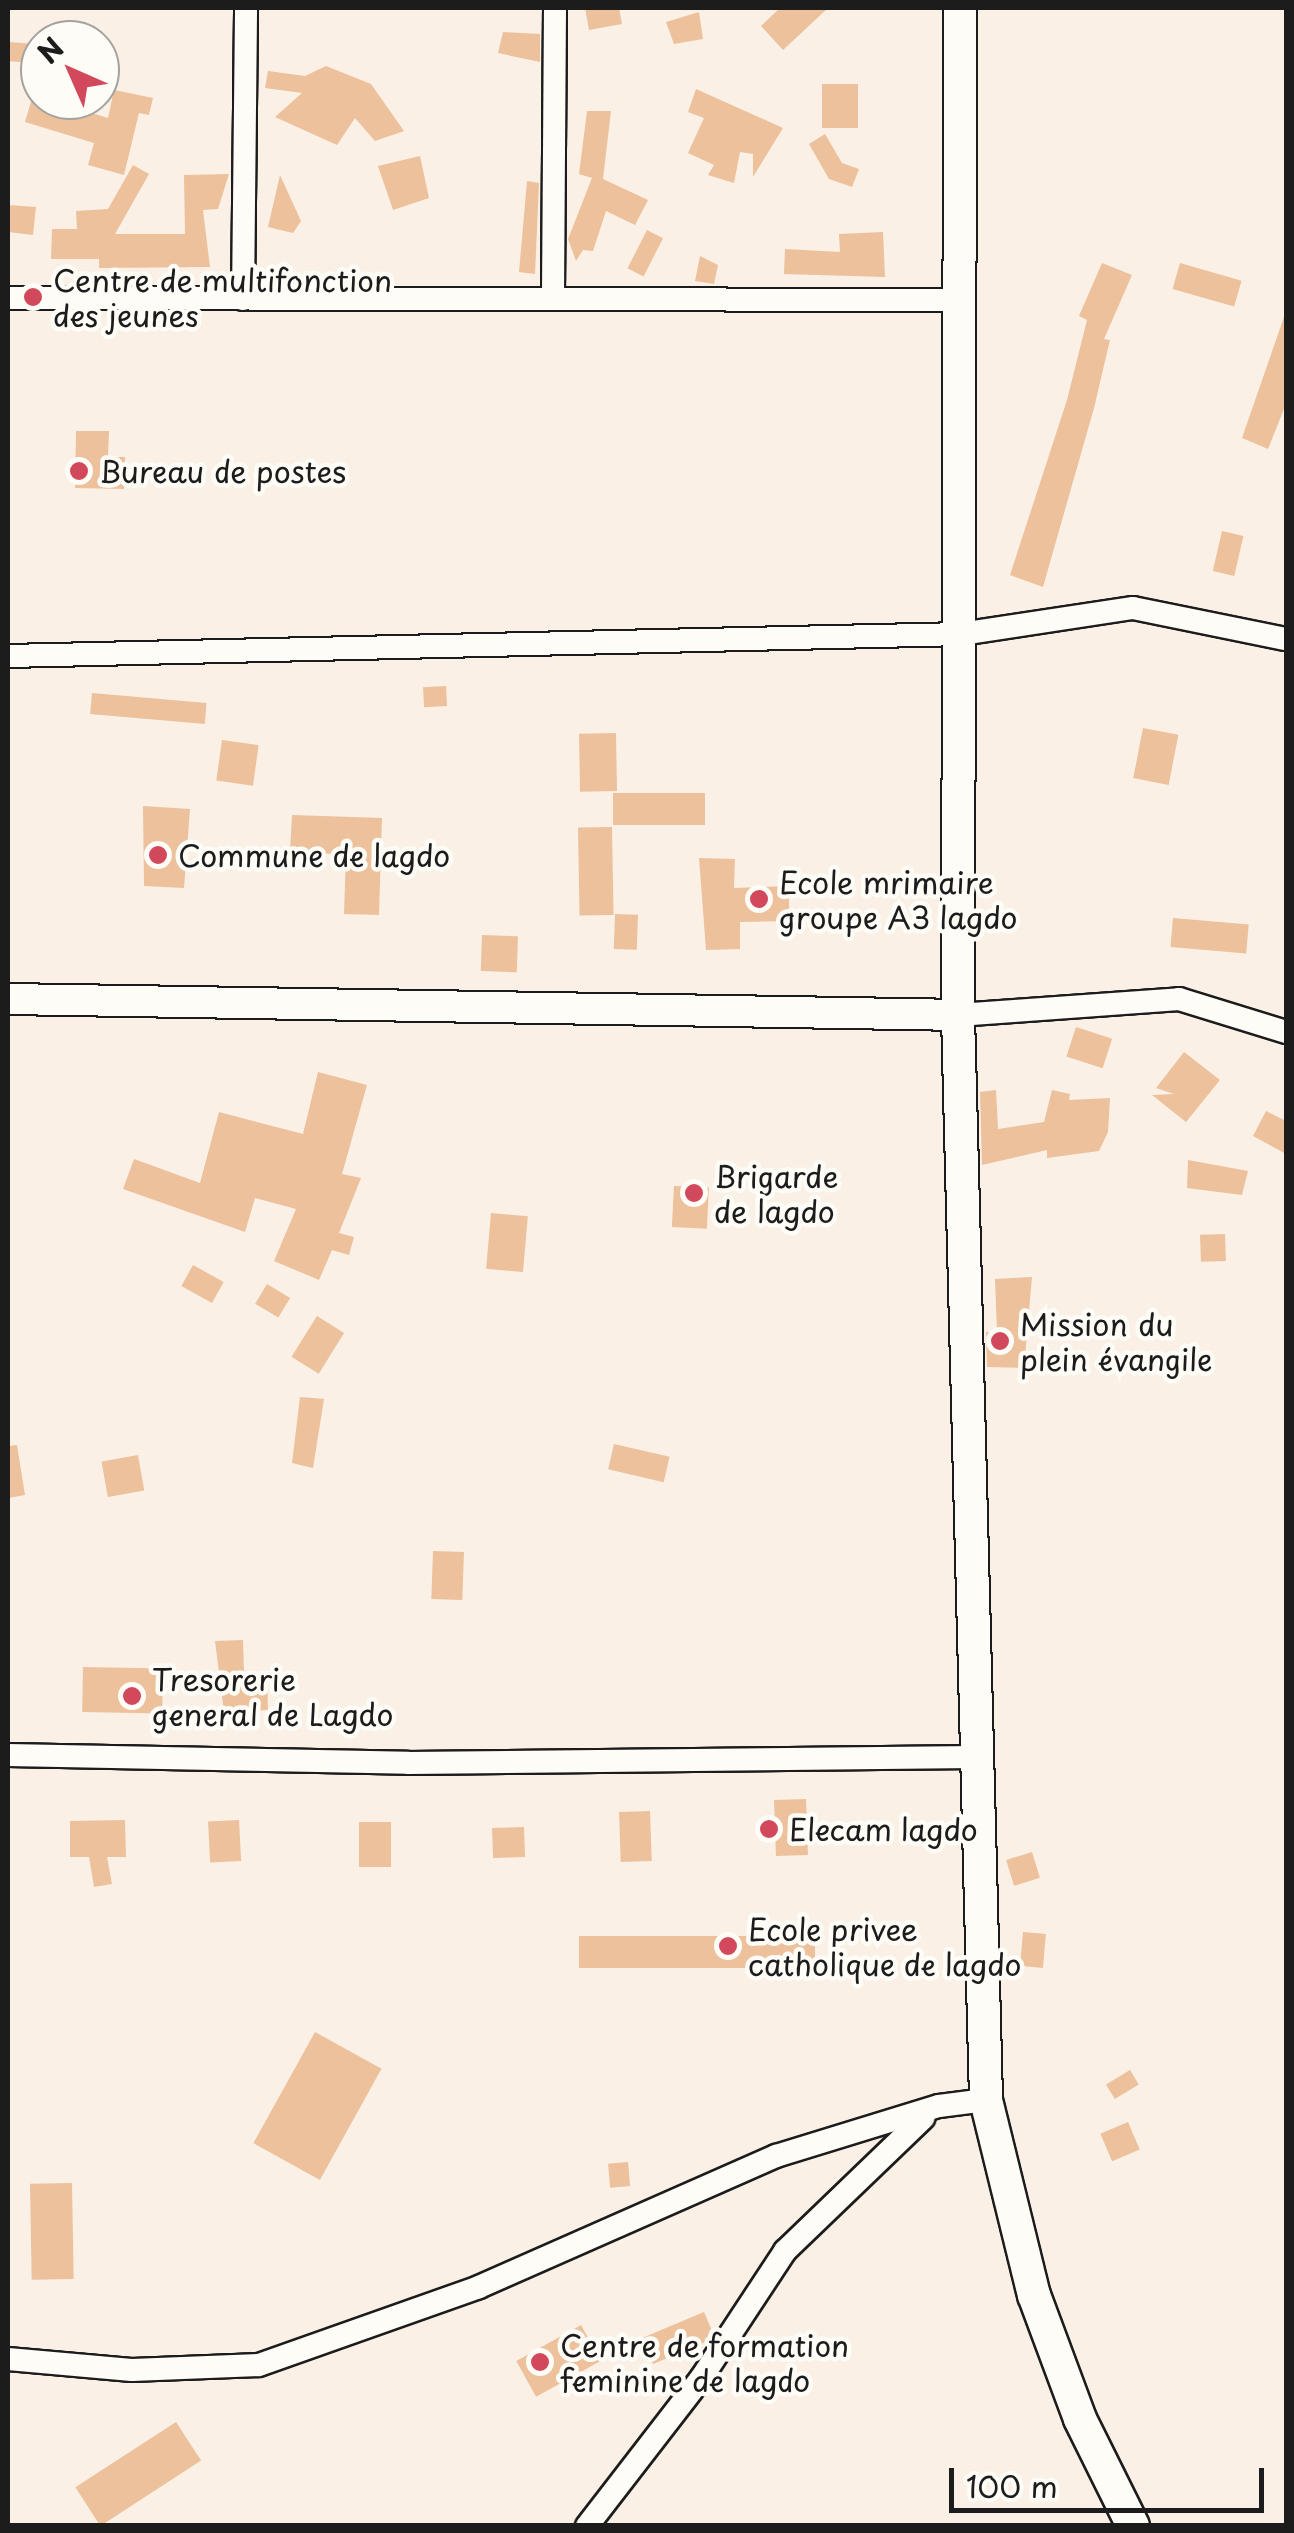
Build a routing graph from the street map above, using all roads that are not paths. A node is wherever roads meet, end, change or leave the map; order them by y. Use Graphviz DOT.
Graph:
graph roads {
  1 [pos="246,8"];
  2 [pos="555,8"];
  3 [pos="960,8"];
  4 [pos="553,296"];
  5 [pos="8,298"];
  6 [pos="243,299"];
  7 [pos="964,300"];
  8 [pos="961,634"];
  9 [pos="1286,639"];
  10 [pos="8,656"];
  11 [pos="8,999"];
  12 [pos="958,1015"];
  13 [pos="1286,1032"];
  14 [pos="8,1755"];
  15 [pos="975,1757"];
  16 [pos="986,2100"];
  17 [pos="939,2106"];
  18 [pos="8,2360"];
  19 [pos="587,2526"];
  20 [pos="1133,2526"];
  1 -- 6 [label="street"];
  2 -- 4 [label="street"];
  3 -- 7 [label="main road"];
  4 -- 6 [label="street"];
  4 -- 7 [label="street"];
  5 -- 6 [label="street"];
  7 -- 8 [label="main road"];
  8 -- 9 [label="street"];
  8 -- 10 [label="street"];
  8 -- 12 [label="main road"];
  11 -- 12 [label="street"];
  12 -- 13 [label="street"];
  12 -- 15 [label="main road"];
  14 -- 15 [label="street"];
  15 -- 16 [label="main road"];
  16 -- 17 [label="street"];
  16 -- 20 [label="main road"];
  17 -- 18 [label="street"];
  17 -- 19 [label="street"];
}
